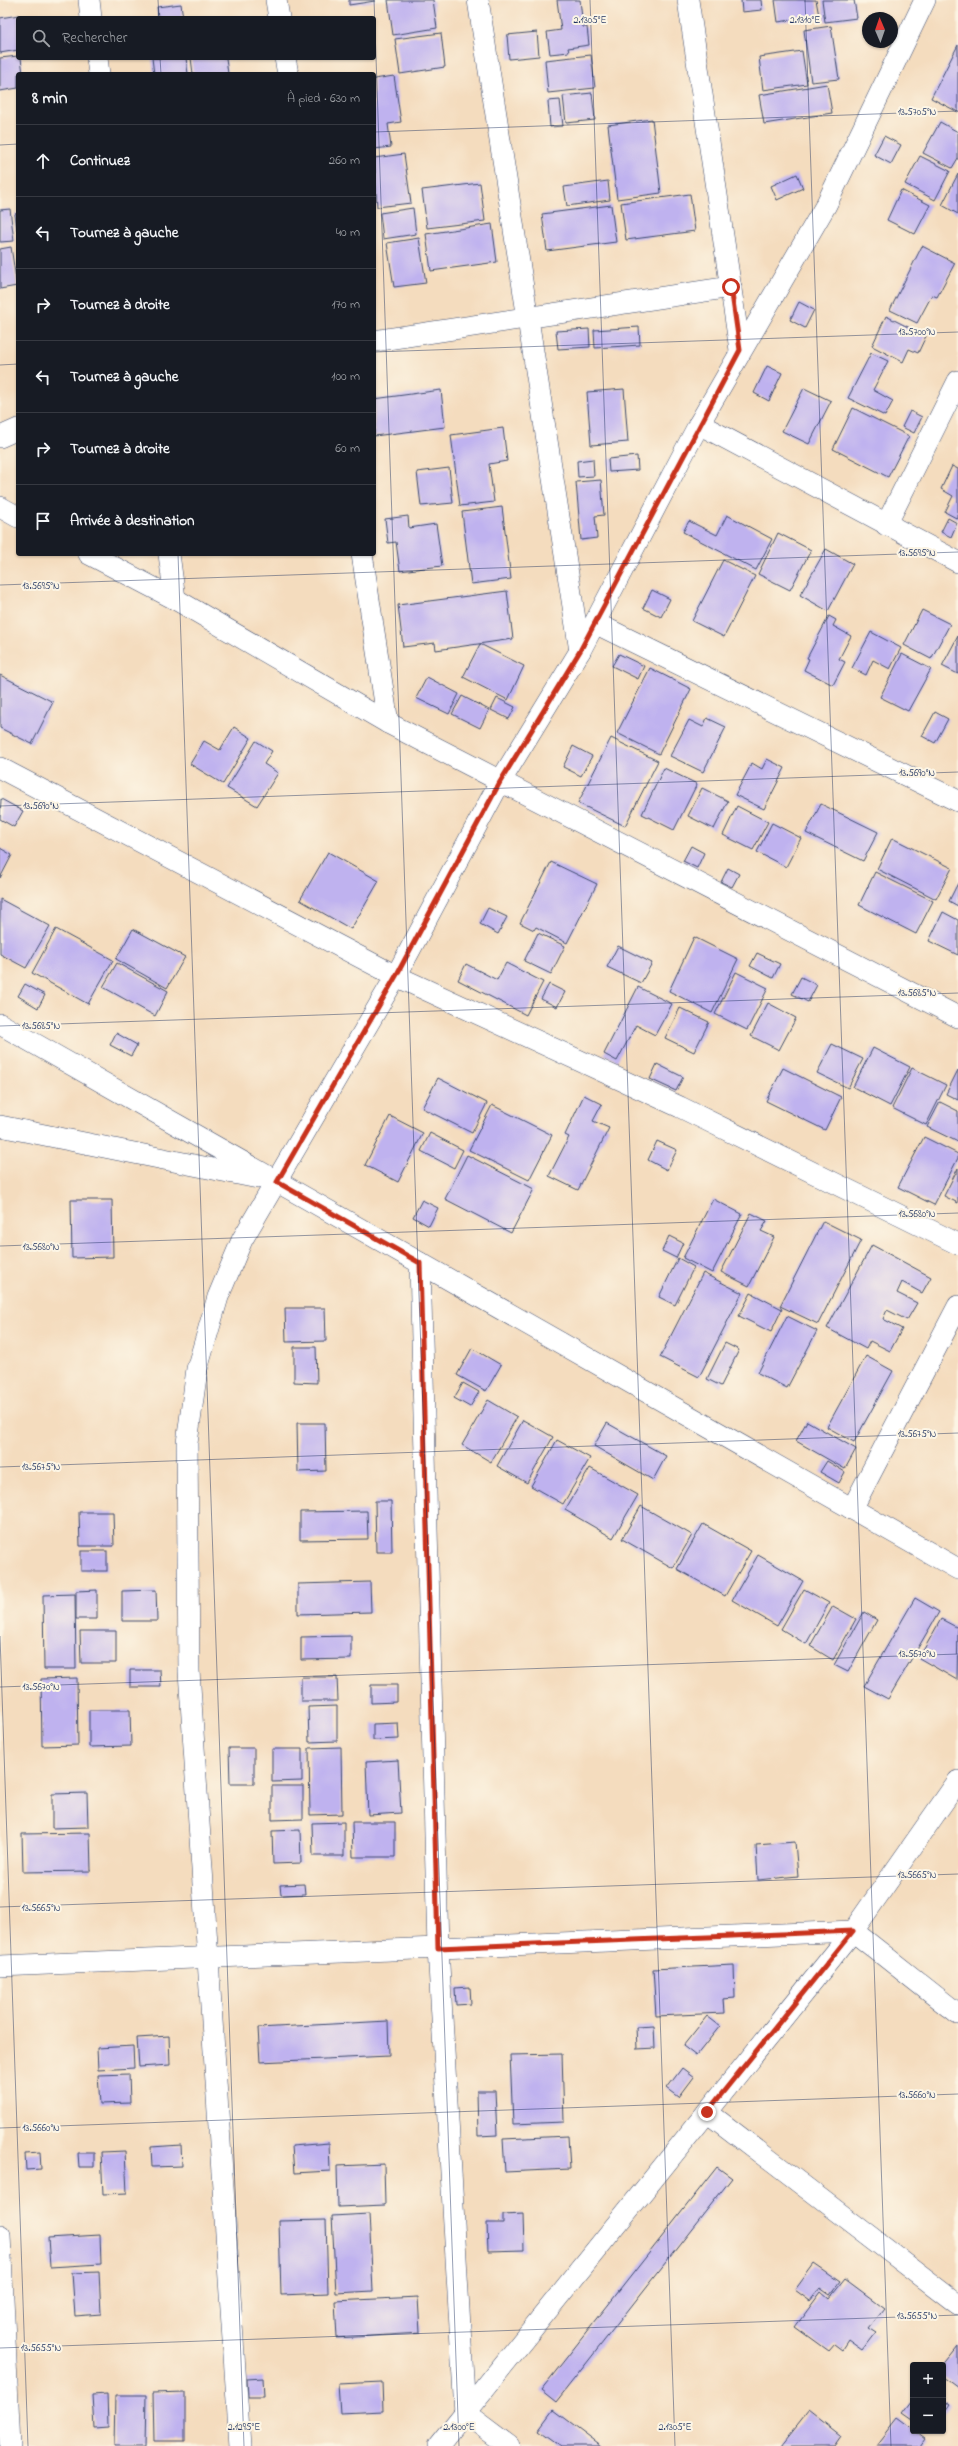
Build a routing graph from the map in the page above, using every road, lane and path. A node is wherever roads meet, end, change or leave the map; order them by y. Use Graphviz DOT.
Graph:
graph roads {
  1 [pos="89,0"];
  2 [pos="276,0"];
  3 [pos="478,0"];
  4 [pos="688,0"];
  5 [pos="925,0"];
  6 [pos="91,16"];
  7 [pos="279,16"];
  8 [pos="97,60"];
  9 [pos="285,60"];
  10 [pos="99,72"];
  11 [pos="288,72"];
  12 [pos="731,287"];
  13 [pos="528,318"];
  14 [pos="376,341"];
  15 [pos="740,350"];
  16 [pos="958,381"];
  17 [pos="699,424"];
  18 [pos="16,430"];
  19 [pos="0,437"];
  20 [pos="0,507"];
  21 [pos="16,515"];
  22 [pos="886,525"];
  23 [pos="93,556"];
  24 [pos="169,556"];
  25 [pos="362,556"];
  26 [pos="958,562"];
  27 [pos="176,600"];
  28 [pos="595,623"];
  29 [pos="580,651"];
  30 [pos="388,723"];
  31 [pos="0,768"];
  32 [pos="500,782"];
  33 [pos="958,801"];
  34 [pos="396,976"];
  35 [pos="958,1017"];
  36 [pos="0,1024"];
  37 [pos="0,1126"];
  38 [pos="277,1182"];
  39 [pos="958,1244"];
  40 [pos="420,1263"];
  41 [pos="958,1306"];
  42 [pos="852,1509"];
  43 [pos="958,1569"];
  44 [pos="958,1781"];
  45 [pos="853,1931"];
  46 [pos="438,1948"];
  47 [pos="207,1958"];
  48 [pos="0,1966"];
  49 [pos="958,2014"];
  50 [pos="707,2112"];
  51 [pos="0,2235"];
  52 [pos="958,2304"];
  53 [pos="465,2413"];
  54 [pos="10,2446"];
  55 [pos="240,2446"];
  56 [pos="438,2446"];
  57 [pos="509,2446"];
  1 -- 6 [label="street"];
  2 -- 7 [label="street"];
  3 -- 13 [label="street"];
  4 -- 12 [label="street"];
  5 -- 15 [label="street"];
  8 -- 10 [label="street"];
  9 -- 11 [label="street"];
  12 -- 13 [label="street"];
  12 -- 15 [label="street"];
  13 -- 14 [label="street"];
  13 -- 29 [label="street"];
  15 -- 17 [label="street"];
  16 -- 22 [label="street"];
  17 -- 22 [label="street"];
  17 -- 28 [label="street"];
  18 -- 19 [label="street"];
  20 -- 21 [label="street"];
  22 -- 26 [label="street"];
  23 -- 27 [label="street"];
  24 -- 27 [label="street"];
  25 -- 30 [label="street"];
  27 -- 30 [label="street"];
  28 -- 29 [label="street"];
  28 -- 33 [label="street"];
  29 -- 32 [label="street"];
  30 -- 32 [label="street"];
  31 -- 34 [label="street"];
  32 -- 34 [label="street"];
  32 -- 35 [label="street"];
  34 -- 38 [label="street"];
  34 -- 39 [label="street"];
  36 -- 38 [label="street"];
  37 -- 38 [label="street"];
  38 -- 40 [label="street"];
  38 -- 47 [label="street"];
  40 -- 42 [label="street"];
  40 -- 46 [label="street"];
  41 -- 42 [label="street"];
  42 -- 43 [label="street"];
  44 -- 45 [label="street"];
  45 -- 46 [label="street"];
  45 -- 49 [label="street"];
  45 -- 50 [label="street"];
  46 -- 47 [label="street"];
  46 -- 53 [label="street"];
  47 -- 48 [label="street"];
  47 -- 55 [label="street"];
  50 -- 52 [label="street"];
  50 -- 53 [label="street"];
  51 -- 54 [label="street"];
  53 -- 56 [label="street"];
  53 -- 57 [label="street"];
}
